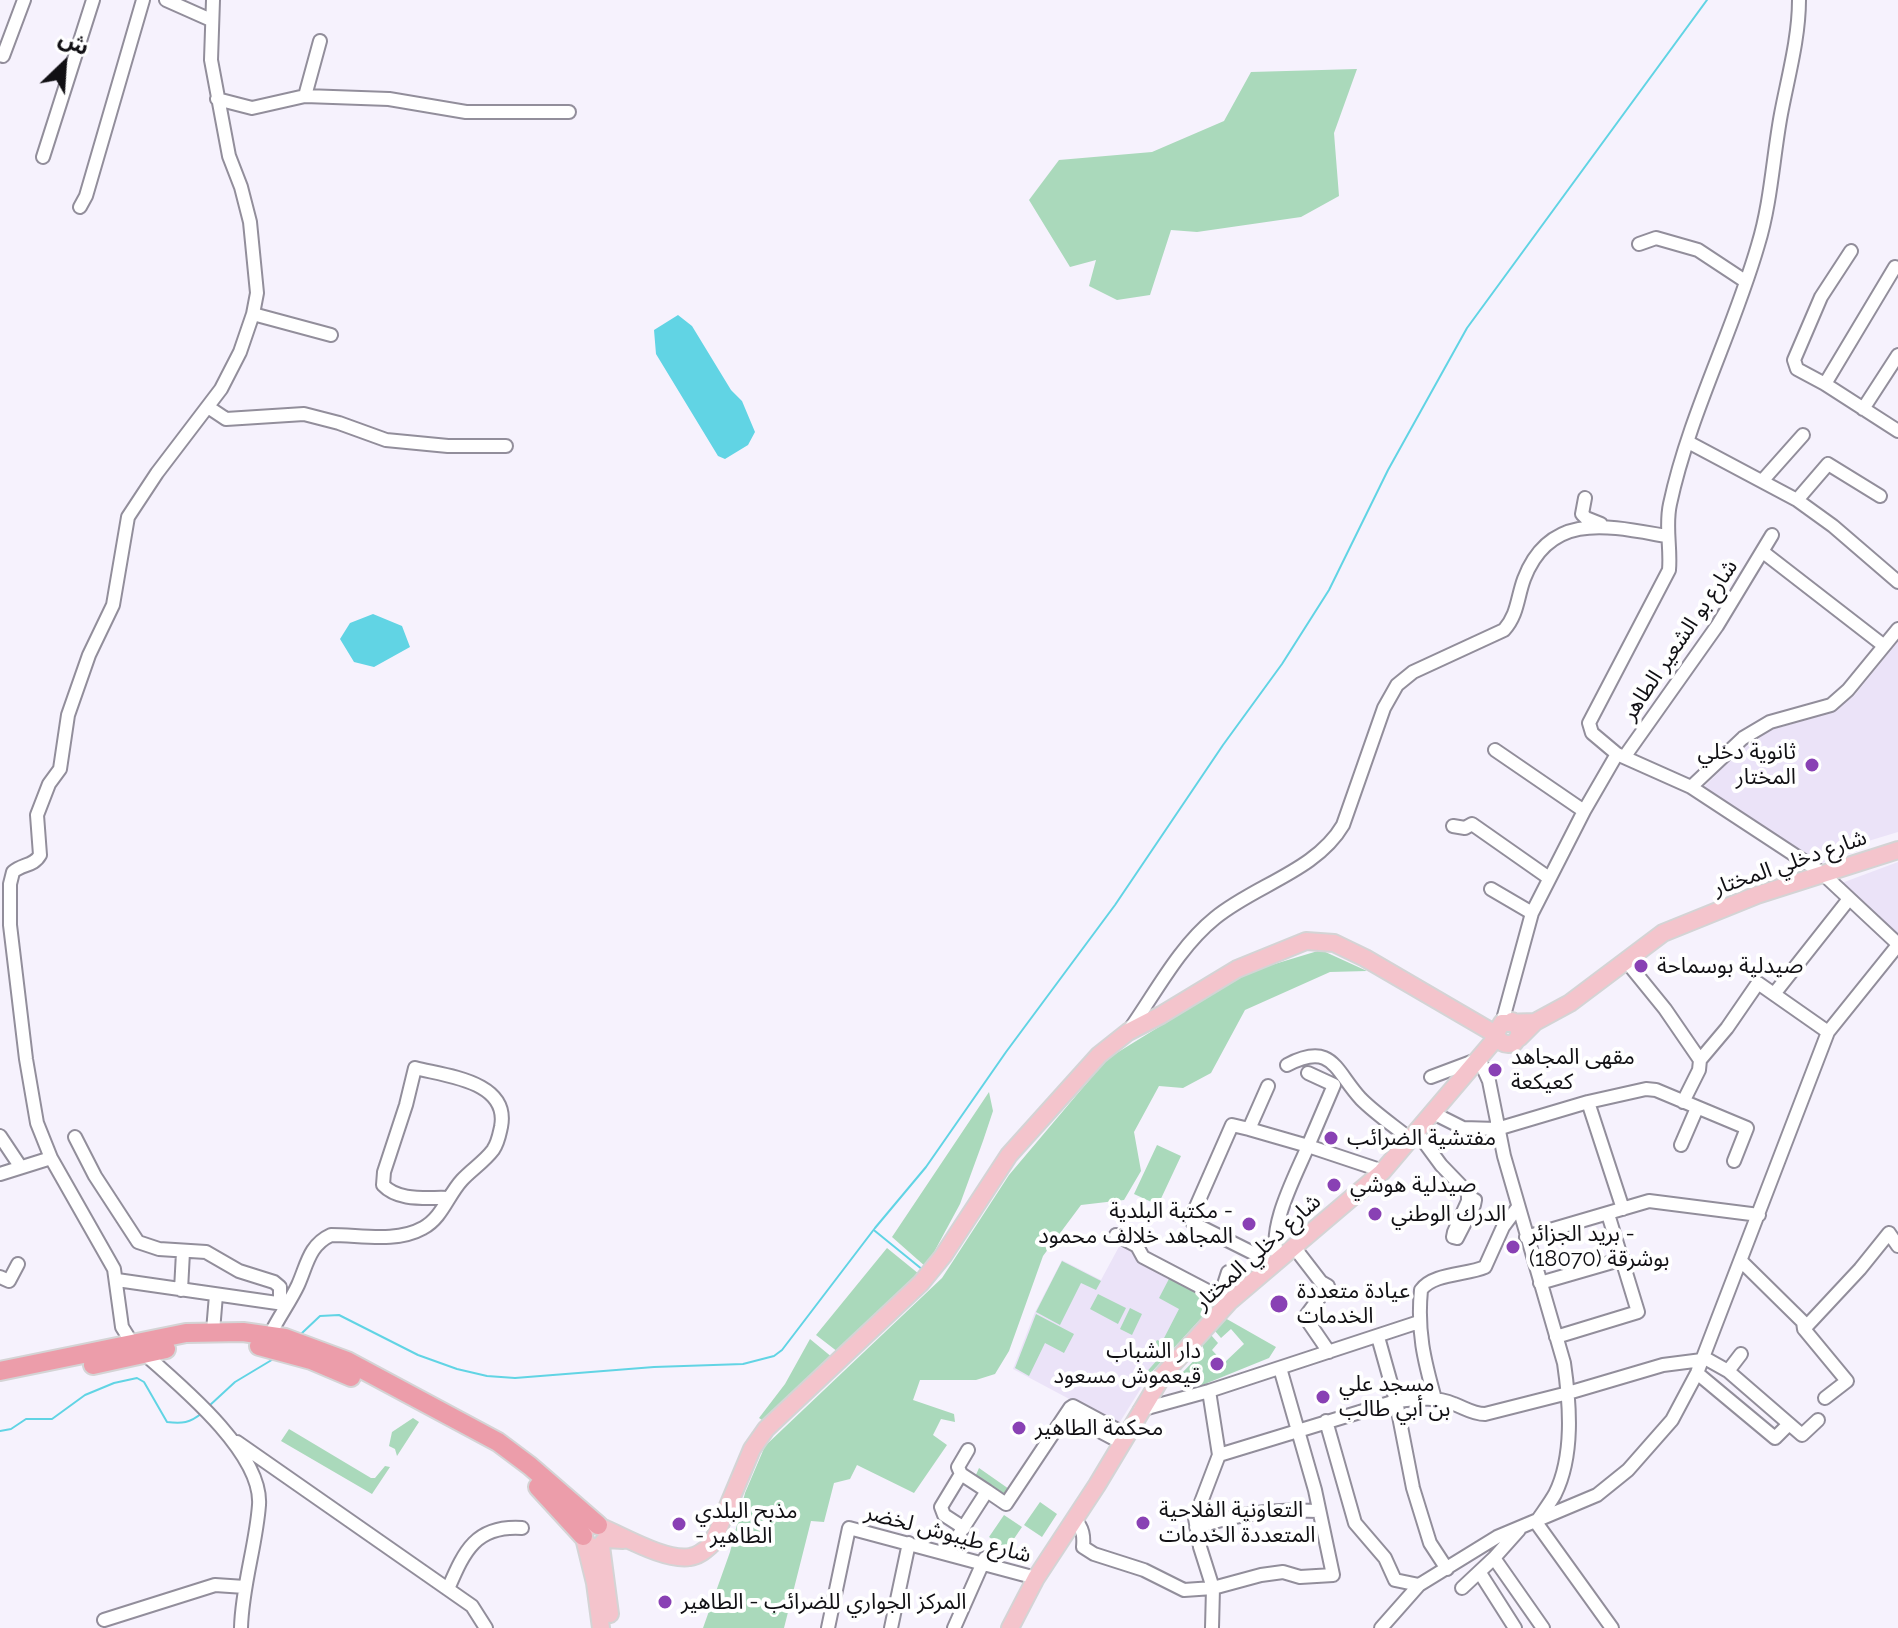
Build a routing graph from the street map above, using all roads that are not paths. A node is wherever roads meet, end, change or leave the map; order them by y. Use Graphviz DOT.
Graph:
graph roads {
  1 [pos="24,0"];
  2 [pos="93,0"];
  3 [pos="143,0"];
  4 [pos="166,0"];
  5 [pos="213,0"];
  6 [pos="1799,0"];
  7 [pos="211,20"];
  8 [pos="320,41"];
  9 [pos="3,56"];
  10 [pos="305,96"];
  11 [pos="217,99"];
  12 [pos="569,112"];
  13 [pos="43,157"];
  14 [pos="80,207"];
  15 [pos="1639,244"];
  16 [pos="1851,251"];
  17 [pos="1895,267"];
  18 [pos="1745,281"];
  19 [pos="253,314"];
  20 [pos="331,335"];
  21 [pos="1898,355"];
  22 [pos="1825,384"];
  23 [pos="208,407"];
  24 [pos="1863,409"];
  25 [pos="1898,431"];
  26 [pos="1803,435"];
  27 [pos="1688,442"];
  28 [pos="506,446"];
  29 [pos="1763,480"];
  30 [pos="1880,496"];
  31 [pos="1585,498"];
  32 [pos="1797,500"];
  33 [pos="1608,526"];
  34 [pos="1772,535"];
  35 [pos="1666,536"];
  36 [pos="1763,552"];
  37 [pos="1898,582"];
  38 [pos="1898,629"];
  39 [pos="1883,645"];
  40 [pos="1495,750"];
  41 [pos="1621,755"];
  42 [pos="1691,787"];
  43 [pos="1584,811"];
  44 [pos="1453,826"];
  45 [pos="1898,850"];
  46 [pos="1822,873"];
  47 [pos="1549,878"];
  48 [pos="1491,889"];
  49 [pos="1849,899"];
  50 [pos="1532,913"];
  51 [pos="1898,945"];
  52 [pos="1626,961"];
  53 [pos="1774,994"];
  54 [pos="1503,1030"];
  55 [pos="1128,1032"];
  56 [pos="1828,1032"];
  57 [pos="1482,1056"];
  58 [pos="1700,1060"];
  59 [pos="1287,1065"];
  60 [pos="1308,1073"];
  61 [pos="1431,1077"];
  62 [pos="1268,1086"];
  63 [pos="1588,1102"];
  64 [pos="1683,1102"];
  65 [pos="1697,1108"];
  66 [pos="1431,1112"];
  67 [pos="1249,1129"];
  68 [pos="1497,1129"];
  69 [pos="1413,1135"];
  70 [pos="0,1136"];
  71 [pos="75,1137"];
  72 [pos="1681,1145"];
  73 [pos="1308,1146"];
  74 [pos="51,1158"];
  75 [pos="1734,1161"];
  76 [pos="20,1166"];
  77 [pos="1383,1171"];
  78 [pos="0,1174"];
  79 [pos="1469,1197"];
  80 [pos="449,1198"];
  81 [pos="1518,1207"];
  82 [pos="1623,1209"];
  83 [pos="1608,1214"];
  84 [pos="1759,1215"];
  85 [pos="1116,1235"];
  86 [pos="1526,1237"];
  87 [pos="1898,1246"];
  88 [pos="1294,1247"];
  89 [pos="183,1252"];
  90 [pos="1140,1253"];
  91 [pos="1272,1257"];
  92 [pos="1623,1259"];
  93 [pos="1169,1261"];
  94 [pos="1741,1261"];
  95 [pos="18,1264"];
  96 [pos="1228,1272"];
  97 [pos="0,1277"];
  98 [pos="117,1280"];
  99 [pos="1540,1283"];
  100 [pos="181,1290"];
  101 [pos="216,1295"];
  102 [pos="1225,1300"];
  103 [pos="282,1304"];
  104 [pos="1419,1322"];
  105 [pos="1804,1329"];
  106 [pos="213,1331"];
  107 [pos="270,1335"];
  108 [pos="1378,1337"];
  109 [pos="1556,1337"];
  110 [pos="138,1348"];
  111 [pos="1329,1352"];
  112 [pos="1741,1354"];
  113 [pos="1701,1363"];
  114 [pos="1280,1368"];
  115 [pos="0,1371"];
  116 [pos="1728,1371"];
  117 [pos="0,1383"];
  118 [pos="1209,1391"];
  119 [pos="1568,1393"];
  120 [pos="1157,1398"];
  121 [pos="1825,1398"];
  122 [pos="1435,1399"];
  123 [pos="1396,1401"];
  124 [pos="1818,1420"];
  125 [pos="1326,1421"];
  126 [pos="1789,1424"];
  127 [pos="1298,1430"];
  128 [pos="231,1438"];
  129 [pos="1124,1439"];
  130 [pos="968,1450"];
  131 [pos="1219,1455"];
  132 [pos="961,1474"];
  133 [pos="987,1491"];
  134 [pos="1319,1511"];
  135 [pos="1075,1520"];
  136 [pos="1536,1521"];
  137 [pos="1196,1527"];
  138 [pos="1521,1527"];
  139 [pos="522,1528"];
  140 [pos="964,1528"];
  141 [pos="603,1539"];
  142 [pos="909,1543"];
  143 [pos="947,1553"];
  144 [pos="1494,1558"];
  145 [pos="984,1561"];
  146 [pos="1447,1569"];
  147 [pos="1480,1573"];
  148 [pos="1036,1578"];
  149 [pos="1419,1585"];
  150 [pos="245,1587"];
  151 [pos="1213,1588"];
  152 [pos="1462,1588"];
  153 [pos="448,1589"];
  154 [pos="104,1620"];
  155 [pos="241,1628"];
  156 [pos="486,1628"];
  157 [pos="601,1628"];
  158 [pos="611,1628"];
  159 [pos="828,1628"];
  160 [pos="891,1628"];
  161 [pos="954,1628"];
  162 [pos="1010,1628"];
  163 [pos="1212,1628"];
  164 [pos="1381,1628"];
  165 [pos="1515,1628"];
  166 [pos="1543,1628"];
  167 [pos="1612,1628"];
  1 -- 9 [label="street"];
  2 -- 13 [label="street"];
  3 -- 14 [label="street"];
  4 -- 7 [label="street"];
  5 -- 7 [label="street"];
  6 -- 18 [label="street"];
  7 -- 11 [label="street"];
  8 -- 10 [label="street"];
  10 -- 11 [label="street"];
  10 -- 12 [label="street"];
  11 -- 19 [label="street"];
  15 -- 18 [label="street"];
  16 -- 22 [label="street"];
  17 -- 22 [label="street"];
  18 -- 27 [label="street"];
  19 -- 20 [label="street"];
  19 -- 23 [label="street"];
  21 -- 24 [label="street"];
  22 -- 24 [label="street"];
  23 -- 28 [label="street"];
  23 -- 74 [label="street"];
  24 -- 25 [label="street"];
  26 -- 29 [label="street"];
  27 -- 29 [label="street"];
  27 -- 35 [label="street"];
  29 -- 32 [label="street"];
  30 -- 32 [label="street"];
  31 -- 33 [label="street"];
  32 -- 37 [label="street"];
  33 -- 35 [label="street"];
  33 -- 55 [label="street"];
  34 -- 36 [label="street"];
  35 -- 41 [label="street"];
  36 -- 39 [label="street, شارع بو الشعير الطاهر"];
  36 -- 41 [label="street, شارع بو الشعير الطاهر"];
  38 -- 39 [label="street"];
  39 -- 42 [label="street"];
  40 -- 43 [label="street"];
  41 -- 42 [label="street"];
  41 -- 43 [label="street, شارع بو الشعير الطاهر"];
  42 -- 46 [label="street"];
  43 -- 47 [label="street, شارع بو الشعير الطاهر"];
  44 -- 47 [label="street"];
  45 -- 46 [label="main road, شارع دخلي المختار"];
  46 -- 49 [label="street"];
  46 -- 52 [label="main road, شارع دخلي المختار"];
  47 -- 50 [label="street, شارع بو الشعير الطاهر"];
  48 -- 50 [label="street"];
  49 -- 51 [label="street"];
  49 -- 53 [label="street"];
  50 -- 54 [label="street, شارع بو الشعير الطاهر"];
  51 -- 56 [label="street"];
  52 -- 54 [label="main road, شارع دخلي المختار"];
  52 -- 58 [label="street"];
  53 -- 56 [label="street"];
  53 -- 58 [label="street"];
  54 -- 55 [label="main road"];
  54 -- 57 [label="main road, شارع دخلي المختار"];
  55 -- 141 [label="main road"];
  56 -- 84 [label="street"];
  57 -- 61 [label="street"];
  57 -- 66 [label="main road, شارع دخلي المختار"];
  57 -- 68 [label="street"];
  58 -- 64 [label="street"];
  59 -- 69 [label="street"];
  60 -- 73 [label="street"];
  62 -- 67 [label="street"];
  63 -- 64 [label="street"];
  63 -- 68 [label="street"];
  63 -- 82 [label="street"];
  64 -- 65 [label="street"];
  65 -- 72 [label="street"];
  65 -- 75 [label="street"];
  66 -- 68 [label="street"];
  66 -- 69 [label="main road, شارع دخلي المختار"];
  67 -- 73 [label="street"];
  67 -- 91 [label="street"];
  68 -- 81 [label="street"];
  69 -- 77 [label="main road, شارع دخلي المختار"];
  69 -- 79 [label="street"];
  70 -- 76 [label="street"];
  71 -- 89 [label="street"];
  73 -- 77 [label="street"];
  73 -- 91 [label="street"];
  74 -- 76 [label="street"];
  74 -- 98 [label="street"];
  76 -- 78 [label="street"];
  77 -- 88 [label="main road, شارع دخلي المختار"];
  80 -- 80 [label="street"];
  80 -- 103 [label="street"];
  81 -- 86 [label="street"];
  81 -- 104 [label="street"];
  82 -- 83 [label="street"];
  82 -- 84 [label="street"];
  83 -- 86 [label="street"];
  83 -- 92 [label="street"];
  84 -- 94 [label="street"];
  85 -- 90 [label="street"];
  86 -- 99 [label="street"];
  87 -- 105 [label="street"];
  88 -- 91 [label="main road, شارع دخلي المختار"];
  88 -- 111 [label="street"];
  89 -- 100 [label="street"];
  89 -- 103 [label="street"];
  90 -- 93 [label="street"];
  90 -- 102 [label="street"];
  91 -- 102 [label="main road, شارع دخلي المختار"];
  92 -- 99 [label="street"];
  92 -- 109 [label="street"];
  94 -- 105 [label="street"];
  94 -- 113 [label="street"];
  95 -- 97 [label="street"];
  96 -- 102 [label="street"];
  98 -- 100 [label="street"];
  98 -- 110 [label="street"];
  99 -- 109 [label="street"];
  100 -- 101 [label="street"];
  101 -- 103 [label="street"];
  101 -- 106 [label="street"];
  102 -- 120 [label="main road, شارع دخلي المختار"];
  103 -- 107 [label="street"];
  104 -- 108 [label="street"];
  104 -- 122 [label="street"];
  105 -- 121 [label="street"];
  106 -- 107 [label="highway"];
  106 -- 110 [label="highway"];
  107 -- 141 [label="highway"];
  108 -- 111 [label="street"];
  108 -- 123 [label="street"];
  109 -- 119 [label="street"];
  110 -- 115 [label="highway"];
  110 -- 117 [label="highway"];
  110 -- 128 [label="street"];
  110 -- 141 [label="highway"];
  111 -- 114 [label="street"];
  112 -- 116 [label="street"];
  113 -- 116 [label="street"];
  113 -- 119 [label="street"];
  113 -- 126 [label="street"];
  113 -- 136 [label="street"];
  114 -- 118 [label="street"];
  114 -- 127 [label="street"];
  116 -- 126 [label="street"];
  118 -- 120 [label="street"];
  118 -- 131 [label="street"];
  119 -- 122 [label="street"];
  119 -- 136 [label="street"];
  120 -- 129 [label="main road, شارع دخلي المختار"];
  122 -- 123 [label="street"];
  123 -- 125 [label="street"];
  123 -- 146 [label="street"];
  124 -- 126 [label="street"];
  125 -- 127 [label="street"];
  125 -- 149 [label="street"];
  127 -- 131 [label="street"];
  127 -- 134 [label="street"];
  128 -- 150 [label="street"];
  128 -- 153 [label="street"];
  129 -- 133 [label="street"];
  129 -- 135 [label="main road, شارع دخلي المختار"];
  130 -- 132 [label="street"];
  131 -- 137 [label="street"];
  132 -- 133 [label="street"];
  132 -- 140 [label="street"];
  133 -- 140 [label="street"];
  134 -- 137 [label="street"];
  134 -- 151 [label="street"];
  135 -- 148 [label="main road, شارع دخلي المختار"];
  135 -- 151 [label="street"];
  136 -- 138 [label="street"];
  136 -- 167 [label="street"];
  137 -- 151 [label="street"];
  138 -- 144 [label="street"];
  138 -- 146 [label="street"];
  139 -- 153 [label="street"];
  140 -- 143 [label="street"];
  141 -- 157 [label="main road"];
  141 -- 158 [label="main road"];
  142 -- 143 [label="street, شارع طيبوش لخضر"];
  142 -- 159 [label="street, شارع طيبوش لخضر"];
  142 -- 160 [label="street"];
  143 -- 145 [label="street, شارع طيبوش لخضر"];
  144 -- 147 [label="street"];
  144 -- 166 [label="street"];
  145 -- 148 [label="street, شارع طيبوش لخضر"];
  145 -- 161 [label="street"];
  146 -- 149 [label="street"];
  147 -- 152 [label="street"];
  147 -- 165 [label="street"];
  148 -- 162 [label="main road, شارع دخلي المختار"];
  149 -- 164 [label="street"];
  150 -- 154 [label="street"];
  150 -- 155 [label="street"];
  151 -- 163 [label="street"];
  153 -- 156 [label="street"];
}
